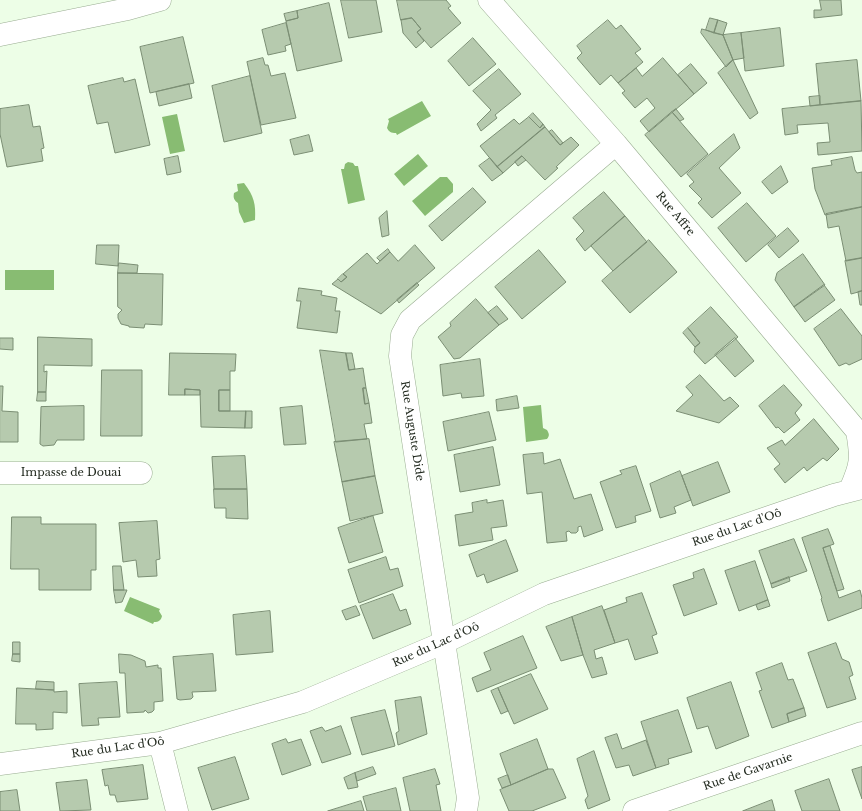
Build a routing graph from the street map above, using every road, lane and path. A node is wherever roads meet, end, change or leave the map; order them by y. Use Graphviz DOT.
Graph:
graph roads {
  1 [pos="160,0"];
  2 [pos="489,0"];
  3 [pos="0,35"];
  4 [pos="616,144"];
  5 [pos="860,434"];
  6 [pos="0,473"];
  7 [pos="141,473"];
  8 [pos="856,489"];
  9 [pos="444,642"];
  10 [pos="862,733"];
  11 [pos="160,743"];
  12 [pos="0,764"];
  13 [pos="177,811"];
  14 [pos="466,811"];
  15 [pos="634,811"];
  1 -- 3 [label="street"];
  2 -- 4 [label="street, Rue Affre"];
  4 -- 5 [label="street, Rue Affre"];
  4 -- 9 [label="street, Rue Auguste Dide"];
  5 -- 8 [label="street, Rue Affre"];
  6 -- 7 [label="street, Impasse de Douai"];
  8 -- 9 [label="street, Rue du Lac d'Oô"];
  9 -- 11 [label="street, Rue du Lac d'Oô"];
  9 -- 14 [label="street, Rue Auguste Dide"];
  10 -- 15 [label="street, Rue de Gavarnie"];
  11 -- 12 [label="street, Rue du Lac d'Oô"];
  11 -- 13 [label="street"];
}
